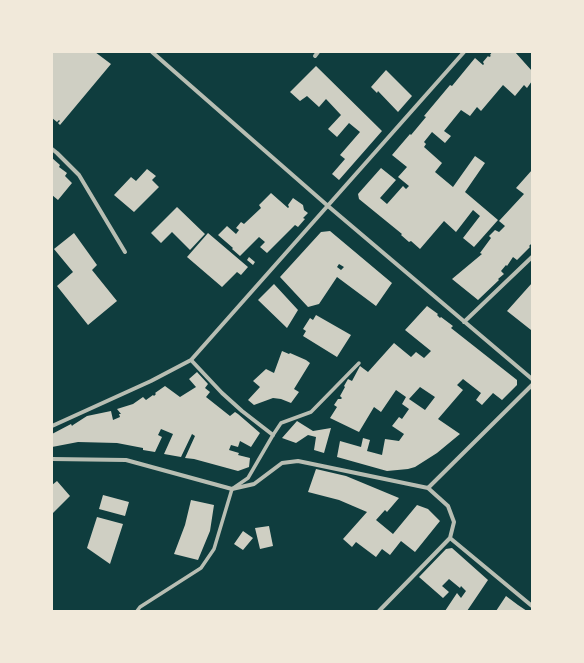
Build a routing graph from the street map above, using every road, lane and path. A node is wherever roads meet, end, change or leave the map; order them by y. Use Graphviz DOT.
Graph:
graph roads {
  1 [pos="152,52"];
  2 [pos="464,52"];
  3 [pos="52,149"];
  4 [pos="328,206"];
  5 [pos="125,252"];
  6 [pos="532,257"];
  7 [pos="464,322"];
  8 [pos="190,360"];
  9 [pos="359,363"];
  10 [pos="532,379"];
  11 [pos="532,385"];
  12 [pos="52,426"];
  13 [pos="273,435"];
  14 [pos="52,458"];
  15 [pos="428,488"];
  16 [pos="232,489"];
  17 [pos="450,538"];
  18 [pos="532,606"];
  19 [pos="137,611"];
  20 [pos="379,611"];
  1 -- 4 [label="street"];
  2 -- 4 [label="street"];
  3 -- 5 [label="street"];
  4 -- 7 [label="street"];
  4 -- 8 [label="street"];
  6 -- 7 [label="street"];
  7 -- 10 [label="street"];
  8 -- 12 [label="street"];
  8 -- 13 [label="street"];
  9 -- 13 [label="street"];
  11 -- 15 [label="street"];
  13 -- 16 [label="street"];
  14 -- 16 [label="street"];
  15 -- 16 [label="street"];
  15 -- 17 [label="street"];
  16 -- 19 [label="street"];
  17 -- 18 [label="street"];
  17 -- 20 [label="street"];
}
